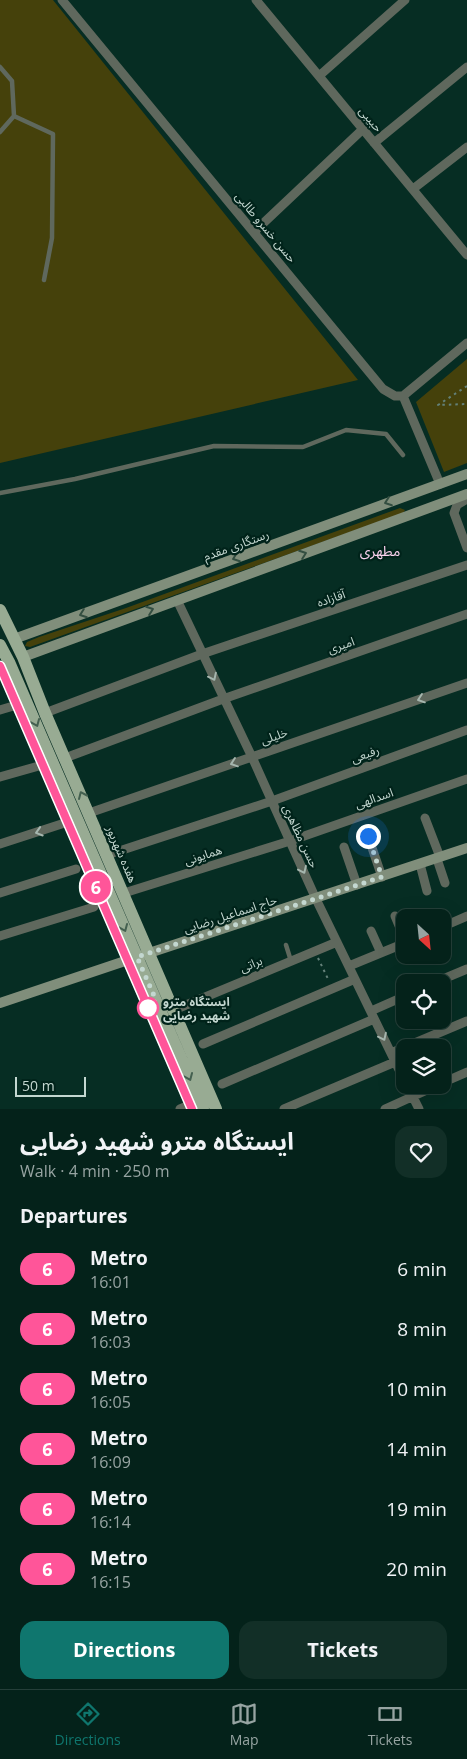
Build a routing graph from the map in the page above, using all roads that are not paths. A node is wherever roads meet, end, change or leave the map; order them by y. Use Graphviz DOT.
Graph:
graph roads {
  1 [pos="62,0"];
  2 [pos="256,0"];
  3 [pos="405,0"];
  4 [pos="0,67"];
  5 [pos="467,67"];
  6 [pos="319,76"];
  7 [pos="14,116"];
  8 [pos="363,129"];
  9 [pos="0,132"];
  10 [pos="374,143"];
  11 [pos="467,147"];
  12 [pos="413,189"];
  13 [pos="254,232"];
  14 [pos="467,255"];
  15 [pos="44,280"];
  16 [pos="467,343"];
  17 [pos="403,396"];
  18 [pos="403,456"];
  19 [pos="467,474"];
  20 [pos="440,484"];
  21 [pos="0,493"];
  22 [pos="413,493"];
  23 [pos="467,494"];
  24 [pos="467,499"];
  25 [pos="420,511"];
  26 [pos="467,548"];
  27 [pos="467,565"];
  28 [pos="177,600"];
  29 [pos="0,610"];
  30 [pos="467,614"];
  31 [pos="14,639"];
  32 [pos="0,644"];
  33 [pos="202,654"];
  34 [pos="22,657"];
  35 [pos="9,662"];
  36 [pos="467,683"];
  37 [pos="224,698"];
  38 [pos="27,702"];
  39 [pos="0,710"];
  40 [pos="45,713"];
  41 [pos="467,730"];
  42 [pos="252,757"];
  43 [pos="59,760"];
  44 [pos="0,777"];
  45 [pos="467,779"];
  46 [pos="272,801"];
  47 [pos="89,813"];
  48 [pos="425,818"];
  49 [pos="77,819"];
  50 [pos="368,836"];
  51 [pos="290,841"];
  52 [pos="0,844"];
  53 [pos="344,847"];
  54 [pos="467,848"];
  55 [pos="107,855"];
  56 [pos="438,858"];
  57 [pos="420,864"];
  58 [pos="76,869"];
  59 [pos="382,877"];
  60 [pos="445,883"];
  61 [pos="357,885"];
  62 [pos="428,891"];
  63 [pos="0,893"];
  64 [pos="124,893"];
  65 [pos="316,899"];
  66 [pos="94,907"];
  67 [pos="467,916"];
  68 [pos="451,922"];
  69 [pos="371,931"];
  70 [pos="0,936"];
  71 [pos="337,942"];
  72 [pos="286,945"];
  73 [pos="396,946"];
  74 [pos="381,953"];
  75 [pos="142,955"];
  76 [pos="292,961"];
  77 [pos="349,966"];
  78 [pos="467,969"];
  79 [pos="451,976"];
  80 [pos="355,979"];
  81 [pos="396,1001"];
  82 [pos="0,1003"];
  83 [pos="174,1010"];
  84 [pos="372,1015"];
  85 [pos="467,1021"];
  86 [pos="203,1044"];
  87 [pos="393,1058"];
  88 [pos="396,1064"];
  89 [pos="467,1072"];
  90 [pos="451,1079"];
  91 [pos="222,1084"];
  92 [pos="417,1094"];
  93 [pos="412,1096"];
  94 [pos="201,1105"];
  95 [pos="180,1109"];
  96 [pos="216,1109"];
  97 [pos="284,1109"];
  98 [pos="385,1109"];
  99 [pos="419,1109"];
  1 -- 13 [label="street, حسن خسرو طالبی"];
  2 -- 6 [label="street, حبیبی"];
  3 -- 6 [label="street"];
  4 -- 7 [label="lane"];
  5 -- 10 [label="street"];
  6 -- 8 [label="street, حبیبی"];
  7 -- 9 [label="lane"];
  7 -- 15 [label="lane"];
  8 -- 10 [label="street, حبیبی"];
  8 -- 13 [label="street"];
  10 -- 12 [label="street, حبیبی"];
  11 -- 12 [label="street"];
  12 -- 14 [label="street, حبیبی"];
  13 -- 17 [label="street, حسن خسرو طالبی"];
  16 -- 17 [label="street"];
  17 -- 20 [label="street"];
  18 -- 21 [label="lane"];
  19 -- 20 [label="main road, رستگاری مقدم"];
  20 -- 22 [label="main road, رستگاری مقدم"];
  22 -- 25 [label="main road"];
  22 -- 31 [label="main road, رستگاری مقدم, one-way"];
  23 -- 25 [label="main road"];
  24 -- 26 [label="street"];
  28 -- 25 [label="main road, one-way"];
  27 -- 33 [label="street, آقازاده"];
  28 -- 33 [label="street, حسن مظاهری"];
  34 -- 28 [label="main road, one-way"];
  29 -- 31 [label="main road, هفده شهریور"];
  30 -- 37 [label="street, امیری"];
  31 -- 32 [label="main road"];
  31 -- 34 [label="main road, هفده شهریور"];
  32 -- 35 [label="main road, هفده شهریور"];
  33 -- 37 [label="street, حسن مظاهری, one-way"];
  33 -- 40 [label="street, آقازاده"];
  34 -- 35 [label="main road"];
  34 -- 40 [label="main road, هفده شهریور"];
  35 -- 38 [label="main road, هفده شهریور"];
  36 -- 42 [label="street, خلیلی, one-way"];
  37 -- 42 [label="street, حسن مظاهری"];
  37 -- 43 [label="street, امیری"];
  38 -- 39 [label="street"];
  38 -- 43 [label="main road, هفده شهریور, one-way"];
  40 -- 43 [label="main road, هفده شهریور"];
  41 -- 46 [label="street, رفیعی"];
  42 -- 46 [label="street, حسن مظاهری"];
  42 -- 47 [label="street, خلیلی, one-way"];
  43 -- 44 [label="street, امیری"];
  47 -- 43 [label="main road, هفده شهریور, one-way"];
  43 -- 49 [label="main road, هفده شهریور"];
  45 -- 51 [label="street, اسدالهی"];
  46 -- 51 [label="street, حسن مظاهری"];
  46 -- 55 [label="street, رفیعی"];
  47 -- 55 [label="main road, هفده شهریور"];
  48 -- 56 [label="street"];
  49 -- 52 [label="street, one-way"];
  49 -- 75 [label="main road, هفده شهریور, one-way"];
  50 -- 59 [label="street"];
  51 -- 64 [label="street, همایونی"];
  51 -- 65 [label="street, حسن مظاهری, one-way"];
  53 -- 61 [label="street"];
  54 -- 56 [label="main road, حاج اسماعیل رضایی"];
  55 -- 64 [label="main road, هفده شهریور"];
  56 -- 57 [label="main road, حاج اسماعیل رضایی"];
  56 -- 60 [label="street"];
  57 -- 59 [label="main road, حاج اسماعیل رضایی"];
  57 -- 62 [label="street"];
  58 -- 63 [label="street"];
  59 -- 61 [label="main road, حاج اسماعیل رضایی"];
  61 -- 65 [label="main road, حاج اسماعیل رضایی"];
  64 -- 75 [label="main road, هفده شهریور"];
  65 -- 71 [label="street, حسن مظاهری"];
  65 -- 75 [label="main road, حاج اسماعیل رضایی"];
  66 -- 70 [label="street"];
  67 -- 68 [label="street"];
  69 -- 74 [label="street"];
  71 -- 76 [label="street, براتی"];
  71 -- 77 [label="street, حسن مظاهری"];
  72 -- 76 [label="lane"];
  73 -- 74 [label="street"];
  74 -- 77 [label="street"];
  75 -- 82 [label="main road, حاج اسماعیل رضایی"];
  75 -- 83 [label="main road, هفده شهریور"];
  75 -- 94 [label="main road, هفده شهریور, one-way"];
  76 -- 83 [label="street, براتی"];
  77 -- 80 [label="street, حسن مظاهری"];
  78 -- 79 [label="street"];
  80 -- 84 [label="street, حسن مظاهری"];
  80 -- 86 [label="street"];
  81 -- 84 [label="street"];
  83 -- 96 [label="main road, هفده شهریور"];
  84 -- 87 [label="street, حسن مظاهری, one-way"];
  84 -- 91 [label="street"];
  85 -- 87 [label="street"];
  87 -- 88 [label="street, حسن مظاهری"];
  87 -- 97 [label="street"];
  89 -- 90 [label="street"];
  92 -- 93 [label="street"];
  93 -- 98 [label="street"];
  93 -- 99 [label="street, حسن مظاهری"];
  94 -- 95 [label="street"];
}
